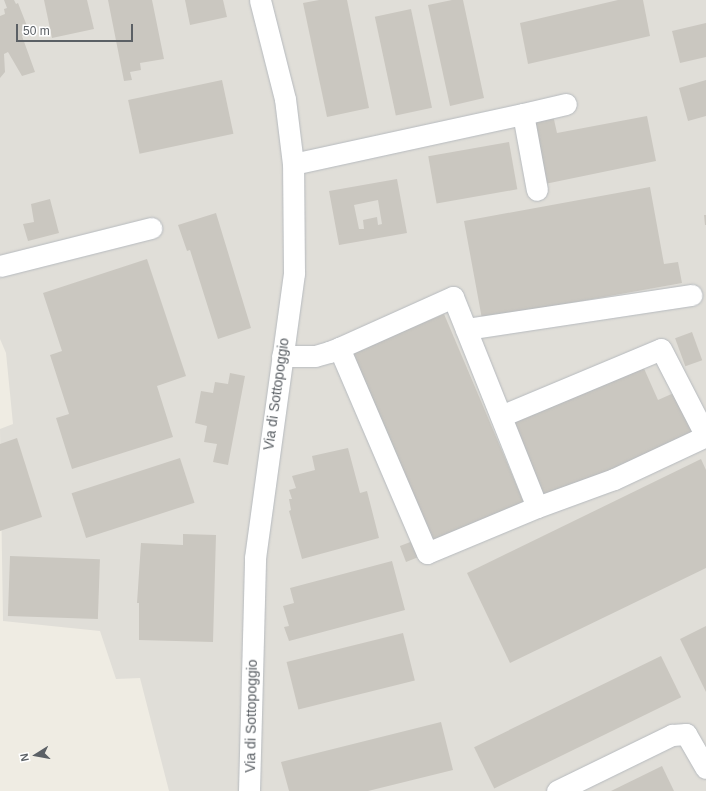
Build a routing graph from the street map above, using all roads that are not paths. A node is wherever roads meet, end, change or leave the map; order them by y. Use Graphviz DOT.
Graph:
graph roads {
  1 [pos="260,0"];
  2 [pos="566,104"];
  3 [pos="523,114"];
  4 [pos="293,164"];
  5 [pos="536,190"];
  6 [pos="151,228"];
  7 [pos="0,266"];
  8 [pos="691,295"];
  9 [pos="466,329"];
  10 [pos="339,348"];
  11 [pos="282,356"];
  12 [pos="501,416"];
  13 [pos="537,507"];
  14 [pos="706,768"];
  15 [pos="249,791"];
  16 [pos="557,791"];
  1 -- 4 [label="street, Via di Sottopoggio"];
  2 -- 3 [label="street"];
  3 -- 4 [label="street"];
  3 -- 5 [label="street"];
  4 -- 11 [label="street, Via di Sottopoggio"];
  6 -- 7 [label="street"];
  8 -- 9 [label="street"];
  9 -- 10 [label="street"];
  9 -- 12 [label="street"];
  10 -- 11 [label="street"];
  10 -- 13 [label="street"];
  11 -- 15 [label="street, Via di Sottopoggio"];
  12 -- 13 [label="street"];
  12 -- 13 [label="street"];
  14 -- 16 [label="street"];
}
